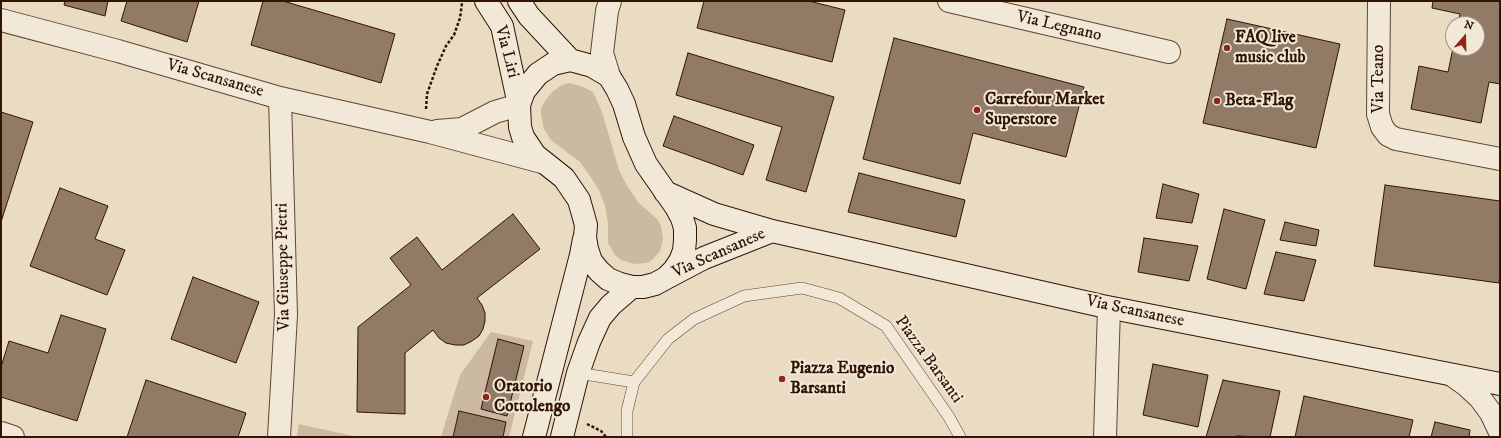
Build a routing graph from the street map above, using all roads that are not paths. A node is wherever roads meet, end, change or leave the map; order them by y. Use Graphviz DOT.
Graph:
graph roads {
  1 [pos="486,1"];
  2 [pos="519,1"];
  3 [pos="610,1"];
  4 [pos="950,1"];
  5 [pos="1379,1"];
  6 [pos="991,6"];
  7 [pos="1,20"];
  8 [pos="1169,52"];
  9 [pos="570,60"];
  10 [pos="609,76"];
  11 [pos="280,98"];
  12 [pos="519,105"];
  13 [pos="427,132"];
  14 [pos="1500,159"];
  15 [pos="542,162"];
  16 [pos="665,192"];
  17 [pos="772,231"];
  18 [pos="585,237"];
  19 [pos="666,278"];
  20 [pos="632,287"];
  21 [pos="1109,308"];
  22 [pos="578,373"];
  23 [pos="1452,375"];
  24 [pos="634,382"];
  25 [pos="1500,384"];
  26 [pos="564,427"];
  27 [pos="1500,432"];
  28 [pos="1,433"];
  29 [pos="13,437"];
  30 [pos="279,437"];
  31 [pos="534,437"];
  32 [pos="627,437"];
  33 [pos="960,437"];
  34 [pos="1105,437"];
  1 -- 12 [label="main road, Via Liri"];
  2 -- 9 [label="main road, Via Liri"];
  3 -- 10 [label="main road, Via Scansanese"];
  4 -- 6 [label="main road, Via Legnano"];
  5 -- 14 [label="main road, Via Teano"];
  6 -- 8 [label="main road, Via Legnano"];
  7 -- 11 [label="main road, Via Scansanese"];
  9 -- 10 [label="main road"];
  9 -- 12 [label="main road, Via Scansanese"];
  10 -- 16 [label="main road, Via Scansanese"];
  11 -- 13 [label="main road, Via Scansanese"];
  11 -- 30 [label="main road, Via Giuseppe Pietri"];
  12 -- 13 [label="main road, Via Scansanese"];
  12 -- 15 [label="main road, Via Scansanese"];
  13 -- 15 [label="main road, Via Scansanese"];
  15 -- 18 [label="main road, Via Scansanese"];
  16 -- 17 [label="main road, Via Scansanese"];
  16 -- 19 [label="main road, Via Scansanese"];
  17 -- 19 [label="main road, Via Scansanese"];
  17 -- 21 [label="main road, Via Scansanese"];
  18 -- 20 [label="main road, Via Scansanese"];
  18 -- 31 [label="main road"];
  19 -- 20 [label="main road, Via Scansanese"];
  20 -- 22 [label="main road"];
  21 -- 23 [label="main road, Via Scansanese"];
  21 -- 34 [label="main road"];
  22 -- 24 [label="lane"];
  22 -- 26 [label="main road"];
  23 -- 25 [label="main road, Via Scansanese"];
  23 -- 27 [label="main road"];
  24 -- 32 [label="lane, Piazza Barsanti"];
  24 -- 33 [label="lane, Piazza Barsanti"];
  28 -- 29 [label="main road"];
}
